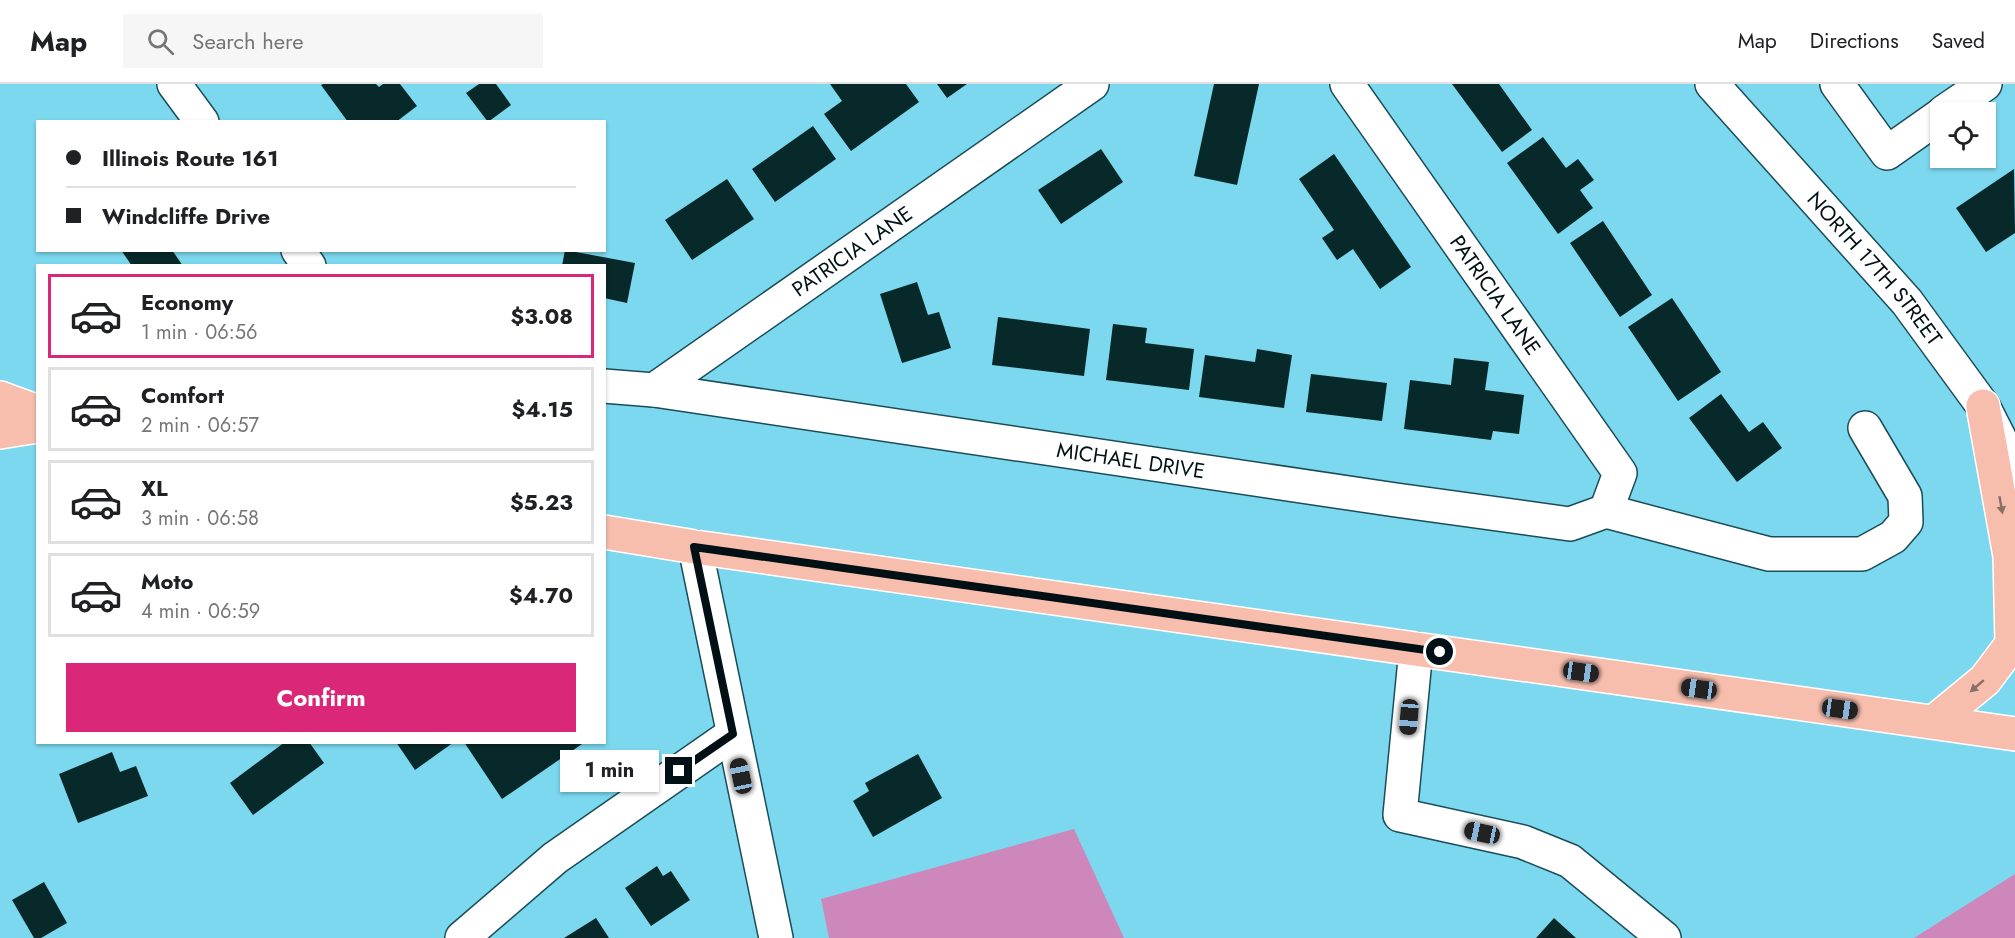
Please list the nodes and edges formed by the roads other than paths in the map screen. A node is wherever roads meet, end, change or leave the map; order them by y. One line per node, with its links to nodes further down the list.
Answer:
1 (1092, 84): 11 (street, PATRICIA LANE)
2 (1347, 84): 19 (street, PATRICIA LANE)
3 (1712, 84): 13 (street, NORTH 17TH STREET)
4 (1837, 84): 9 (street)
5 (1985, 84): 7 (street)
6 (181, 86): 8 (street)
7 (1960, 102)
8 (201, 120)
9 (1930, 123)
10 (606, 386): 11 (street)
11 (654, 390): 19 (street, MICHAEL DRIVE)
12 (0, 398): 14 (main road)
13 (1983, 406): 18 (street, NORTH 17TH STREET); 23 (main road, one-way to 23)
14 (36, 411)
15 (36, 426): 17 (main road)
16 (1866, 428): 19 (street)
17 (0, 432)
18 (2015, 469)
19 (1606, 511)
20 (606, 532): 21 (main road)
21 (694, 547): 22 (main road); 24 (street)
22 (1416, 649): 23 (main road); 28 (street)
23 (1934, 722): 25 (main road)
24 (733, 734): 26 (street); 27 (street)
25 (2015, 734)
26 (462, 938)
27 (776, 938)
28 (1664, 938)

